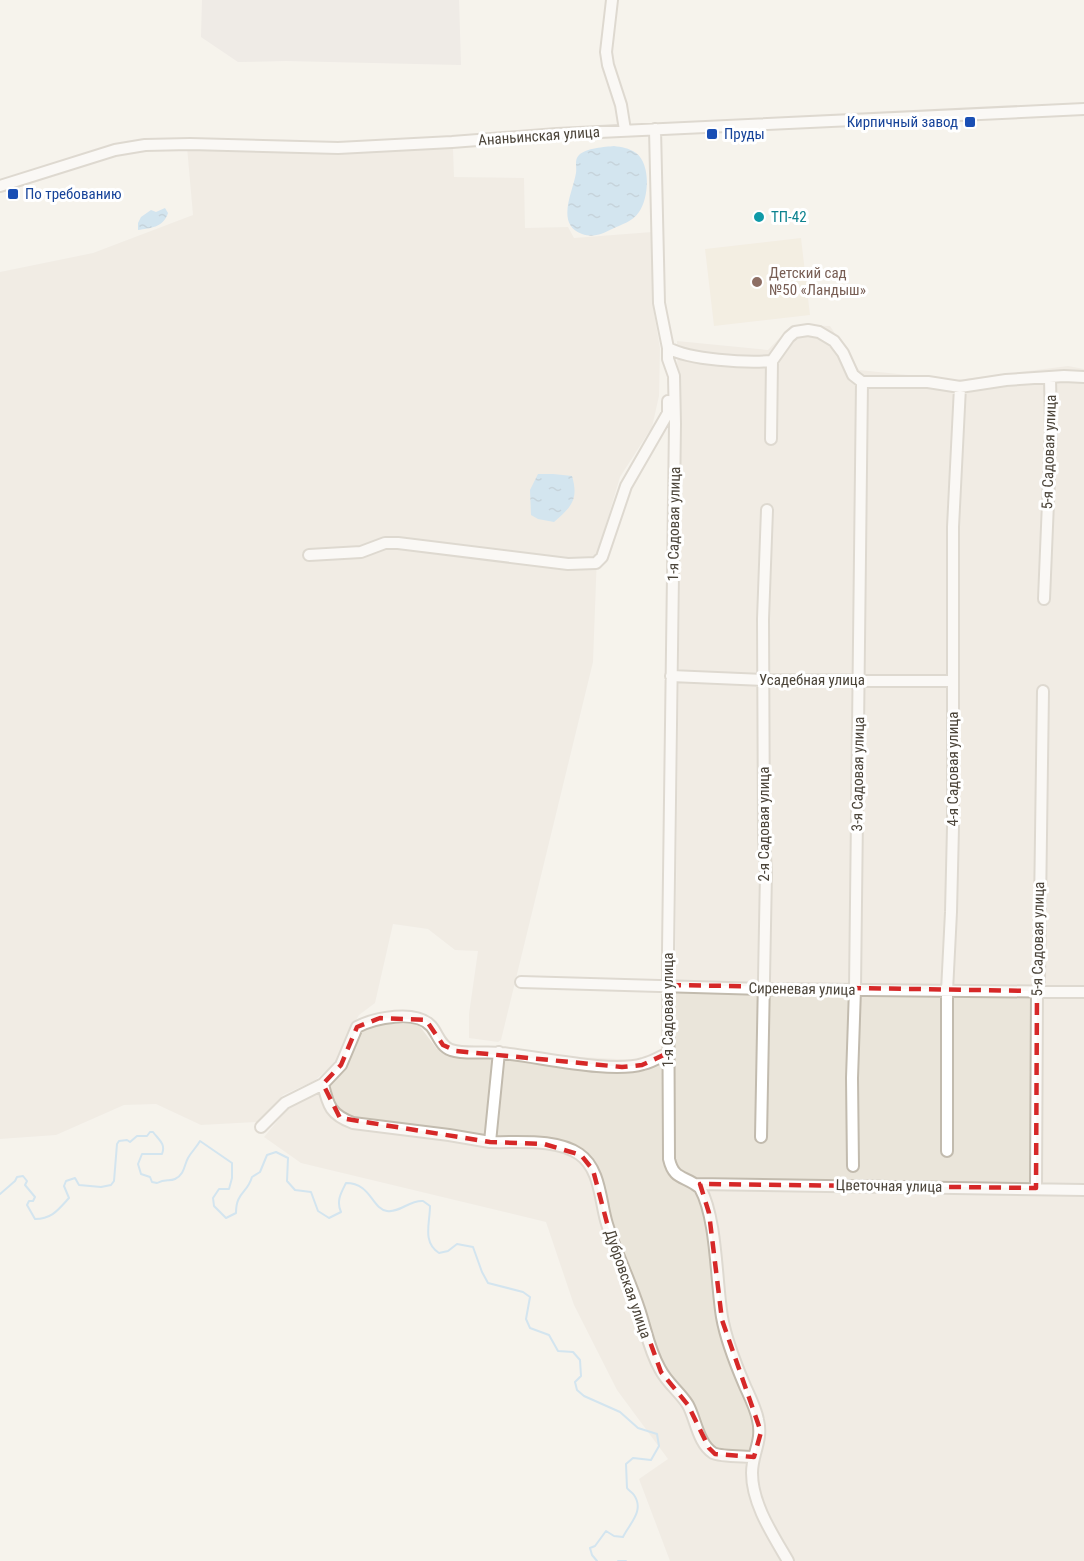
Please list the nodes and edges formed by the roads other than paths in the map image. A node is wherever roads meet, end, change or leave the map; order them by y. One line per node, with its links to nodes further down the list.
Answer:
1 (612, 0): 4 (street)
2 (1084, 109): 3 (street, Ананьинская улица)
3 (655, 129): 4 (street, Ананьинская улица); 6 (street, 1-я Садовая улица)
4 (626, 130): 5 (street, Ананьинская улица)
5 (0, 186)
6 (668, 354): 7 (street); 12 (street, 1-я Садовая улица)
7 (772, 361): 10 (street); 13 (street)
8 (1050, 377): 9 (street); 11 (street); 16 (street, 5-я Садовая улица)
9 (1084, 378)
10 (862, 382): 11 (street); 19 (street, 3-я Садовая улица)
11 (960, 387): 20 (street, 4-я Садовая улица)
12 (672, 419): 15 (street); 17 (street, 1-я Садовая улица)
13 (771, 439)
14 (767, 510): 18 (street, 2-я Садовая улица)
15 (309, 555)
16 (1044, 599)
17 (671, 676): 18 (street, Усадебная улица); 23 (street, 1-я Садовая улица)
18 (765, 680): 19 (street, Усадебная улица); 24 (street, 2-я Садовая улица)
19 (859, 680): 20 (street, Усадебная улица); 25 (street, 3-я Садовая улица)
20 (952, 681): 26 (street, 4-я Садовая улица)
21 (1043, 691): 27 (street, 5-я Садовая улица)
22 (521, 982): 23 (street, Сиреневая улица)
23 (669, 985): 24 (street, Сиреневая улица); 30 (street, 1-я Садовая улица)
24 (763, 988): 25 (street, Сиреневая улица); 33 (street, 2-я Садовая улица)
25 (855, 989): 26 (street, Сиреневая улица); 36 (street, 3-я Садовая улица)
26 (947, 991): 27 (street, Сиреневая улица); 35 (street, 4-я Садовая улица)
27 (1036, 991): 28 (street, Сиреневая улица); 38 (street, 5-я Садовая улица)
28 (1084, 992)
29 (499, 1052): 30 (street); 31 (street); 34 (street)
30 (668, 1053): 37 (street, 1-я Садовая улица)
31 (323, 1084): 32 (street); 34 (street, Дубровская улица)
32 (261, 1127)
33 (761, 1137)
34 (490, 1142): 40 (street, Дубровская улица)
35 (947, 1151)
36 (853, 1166)
37 (695, 1184): 38 (street, Цветочная улица); 40 (street, 1-я Садовая улица)
38 (1036, 1188): 39 (street, Цветочная улица)
39 (1084, 1190)
40 (754, 1457): 41 (street, 1-я Садовая улица)
41 (788, 1561)

